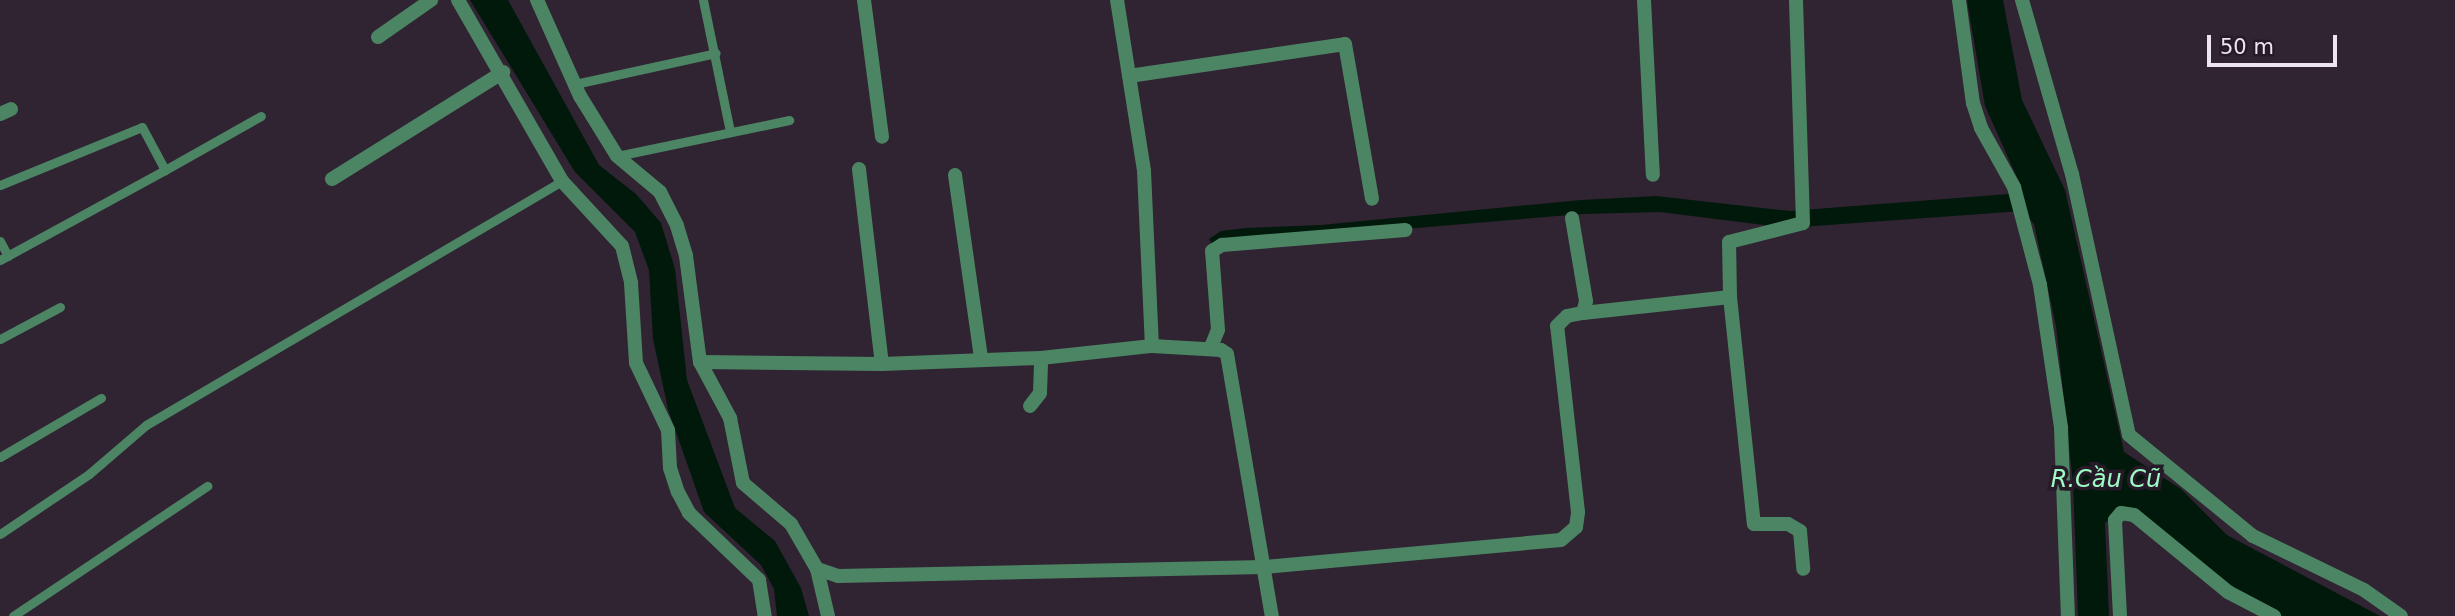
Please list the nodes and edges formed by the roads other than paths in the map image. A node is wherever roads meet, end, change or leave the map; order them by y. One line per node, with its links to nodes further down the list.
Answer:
1 (431, 0): 11 (street)
2 (458, 0): 13 (street)
3 (537, 0): 15 (street)
4 (704, 0): 12 (lane)
5 (864, 0): 19 (street)
6 (1117, 0): 14 (street)
7 (1644, 0): 24 (street)
8 (1796, 0): 33 (street)
9 (1959, 0): 55 (street)
10 (2022, 0): 58 (street)
11 (378, 37)
12 (716, 53): 15 (lane); 18 (lane)
13 (502, 72): 25 (street); 26 (street)
14 (1129, 76): 28 (street); 37 (street)
15 (575, 84): 20 (street)
16 (261, 116): 22 (lane)
17 (789, 120): 18 (lane)
18 (730, 131): 20 (lane)
19 (882, 137)
20 (617, 156): 41 (street)
21 (859, 169): 42 (street)
22 (165, 170): 27 (lane); 32 (lane)
23 (955, 175): 39 (street)
24 (1653, 175)
25 (332, 179)
26 (562, 181): 47 (lane); 52 (street)
27 (0, 186)
28 (1372, 199)
29 (1572, 218): 35 (street)
30 (1405, 230): 38 (street)
31 (0, 241): 32 (lane)
32 (4, 258)
33 (1730, 297): 35 (street); 50 (street)
34 (60, 307): 36 (lane)
35 (1583, 313): 48 (street)
36 (0, 339)
37 (1152, 346): 38 (street); 40 (street)
38 (1211, 347): 48 (street)
39 (981, 358): 40 (street); 42 (street)
40 (1041, 358): 44 (street)
41 (700, 362): 42 (street); 49 (street)
42 (882, 364)
43 (101, 398): 45 (lane)
44 (1030, 406)
45 (0, 457)
46 (207, 486): 51 (lane)
47 (0, 534)
48 (1264, 567): 49 (street); 54 (street)
49 (817, 569): 53 (street)
50 (1803, 569)
51 (13, 616)
52 (765, 616)
53 (828, 616)
54 (1272, 616)
55 (2068, 616)
56 (2120, 616): 57 (street)
57 (2274, 616)
58 (2401, 616)

